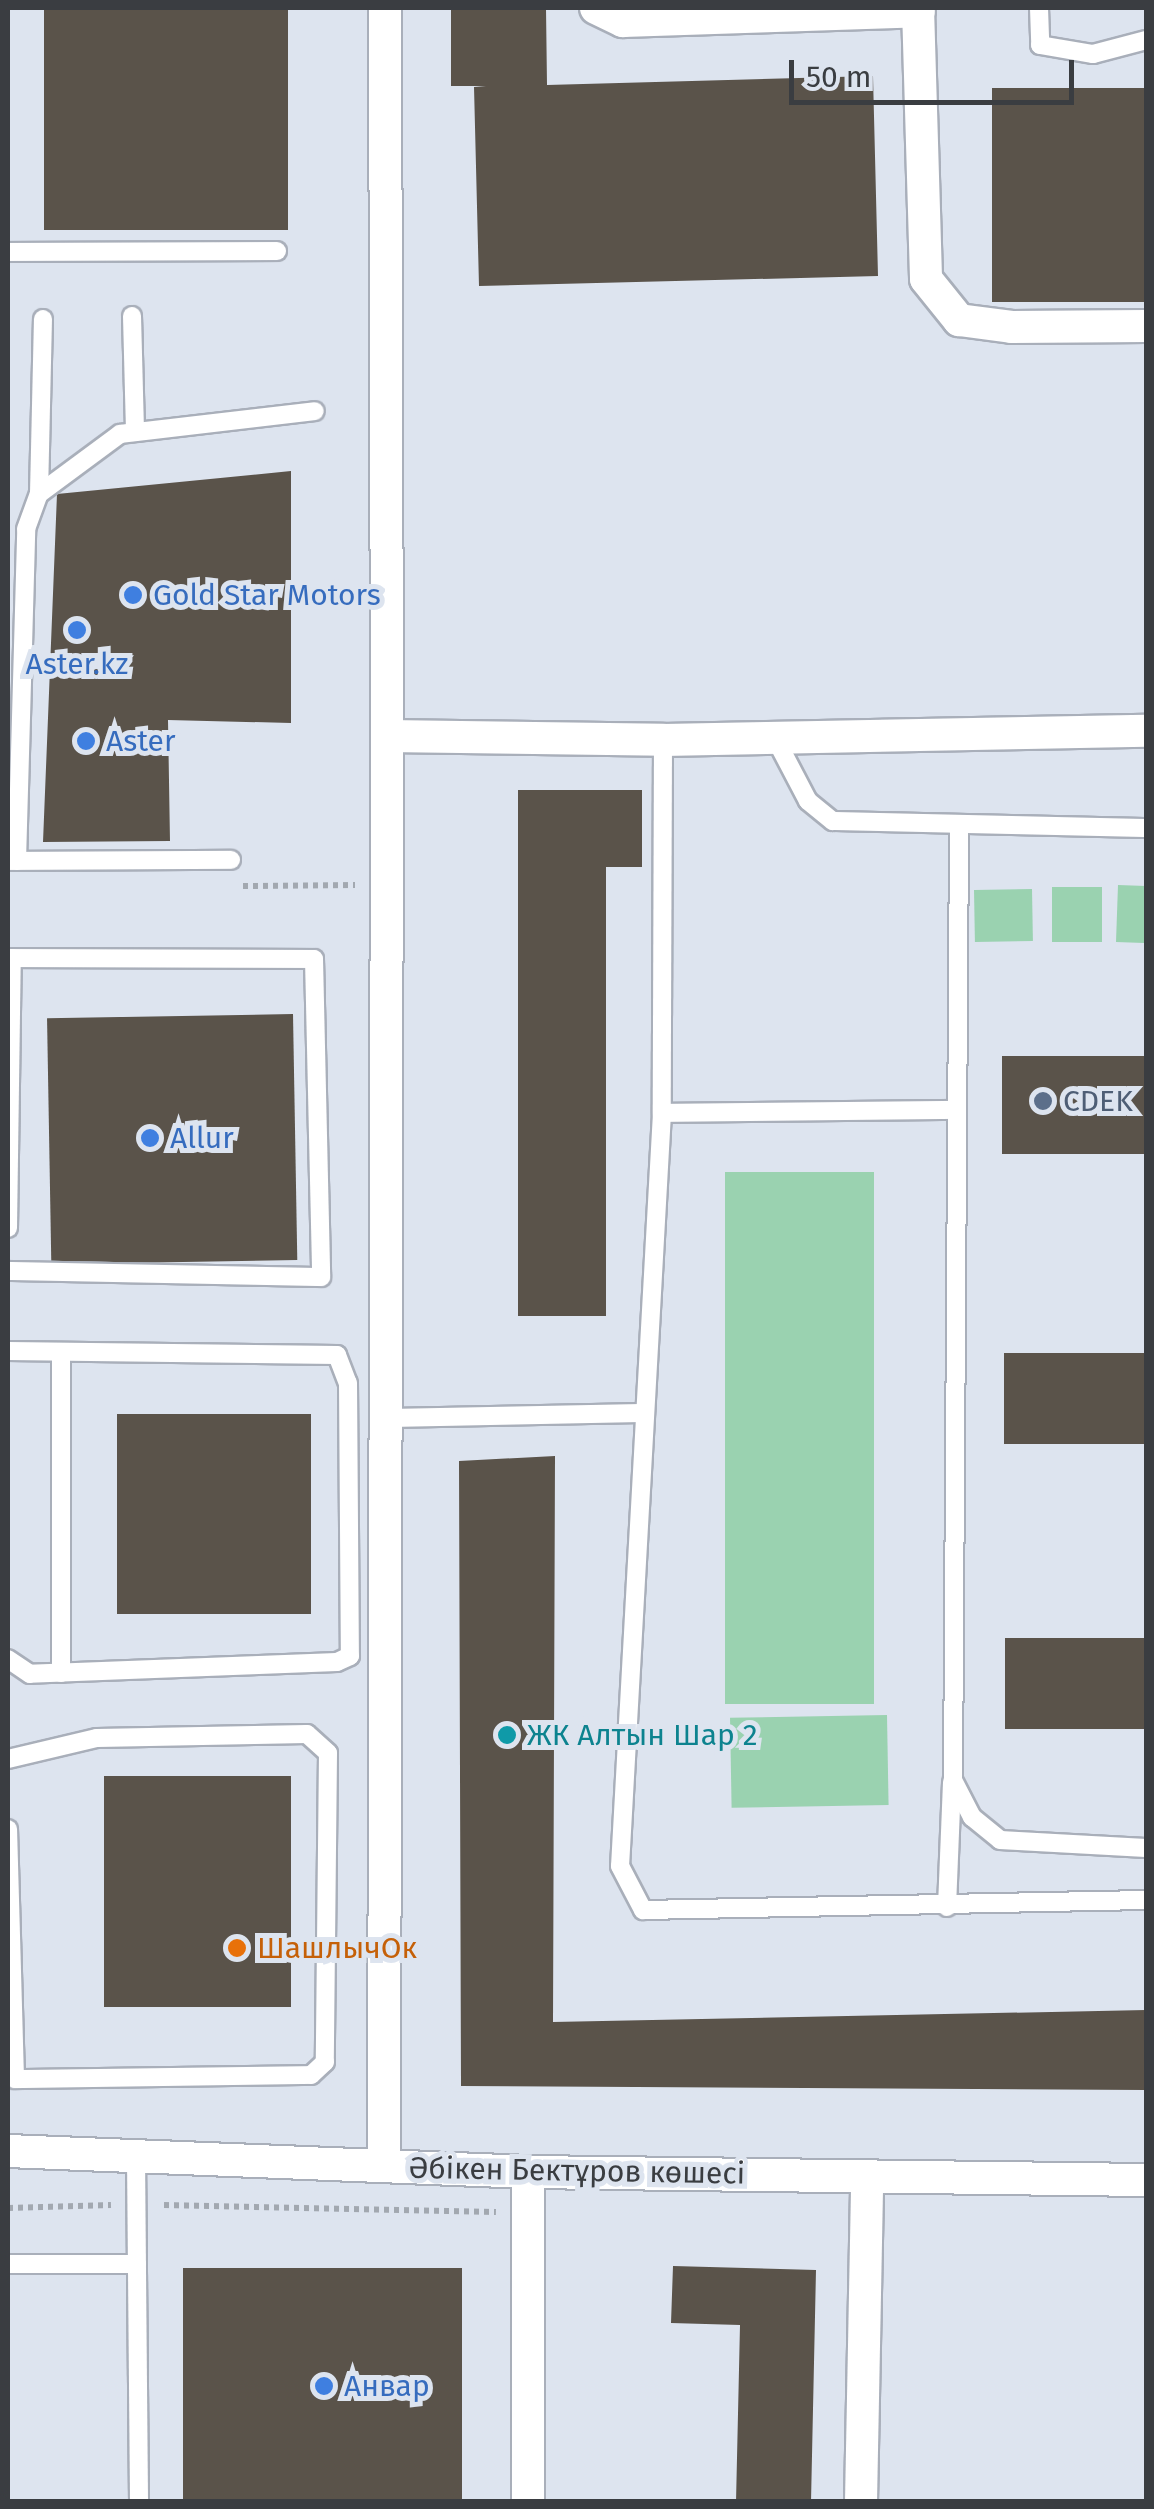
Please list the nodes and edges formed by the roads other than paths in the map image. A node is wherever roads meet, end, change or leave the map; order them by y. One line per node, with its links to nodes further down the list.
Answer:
1 (386, 8): 17 (street)
2 (596, 8): 4 (street)
3 (1039, 8): 5 (lane)
4 (919, 10): 10 (street)
5 (1146, 40)
6 (277, 250): 7 (lane)
7 (8, 252)
8 (132, 316): 12 (lane)
9 (43, 319): 13 (lane)
10 (1146, 326)
11 (315, 411): 12 (lane)
12 (134, 432): 13 (lane)
13 (38, 494): 14 (lane)
14 (17, 529): 22 (lane)
15 (1146, 731): 16 (street)
16 (774, 735): 18 (street); 19 (lane)
17 (387, 736): 18 (street); 31 (street)
18 (663, 740): 25 (lane)
19 (959, 828): 20 (lane); 24 (lane)
20 (1146, 828)
21 (231, 860): 22 (lane)
22 (12, 861)
23 (10, 958): 26 (lane); 27 (lane)
24 (957, 1110): 25 (lane); 35 (lane)
25 (662, 1113): 30 (lane)
26 (8, 1228)
27 (8, 1271)
28 (8, 1351): 29 (lane)
29 (61, 1352): 33 (lane); 33 (lane)
30 (645, 1413): 31 (lane); 39 (lane)
31 (386, 1418): 42 (street)
32 (8, 1659): 33 (lane)
33 (62, 1673)
34 (8, 1760): 36 (lane)
35 (952, 1780): 37 (lane); 39 (lane)
36 (8, 1828)
37 (1146, 1848)
38 (1146, 1900): 39 (lane)
39 (947, 1906)
40 (8, 2151): 41 (street, Әбікен Бектұров көшесі)
41 (136, 2156): 42 (street, Әбікен Бектұров көшесі); 47 (lane)
42 (384, 2166): 43 (street, Әбікен Бектұров көшесі)
43 (528, 2172): 44 (street, Әбікен Бектұров көшесі); 49 (street)
44 (866, 2177): 45 (street, Әбікен Бектұров көшесі); 50 (street)
45 (1146, 2180)
46 (8, 2264): 47 (lane)
47 (137, 2264): 48 (lane)
48 (139, 2502)
49 (528, 2502)
50 (861, 2502)

